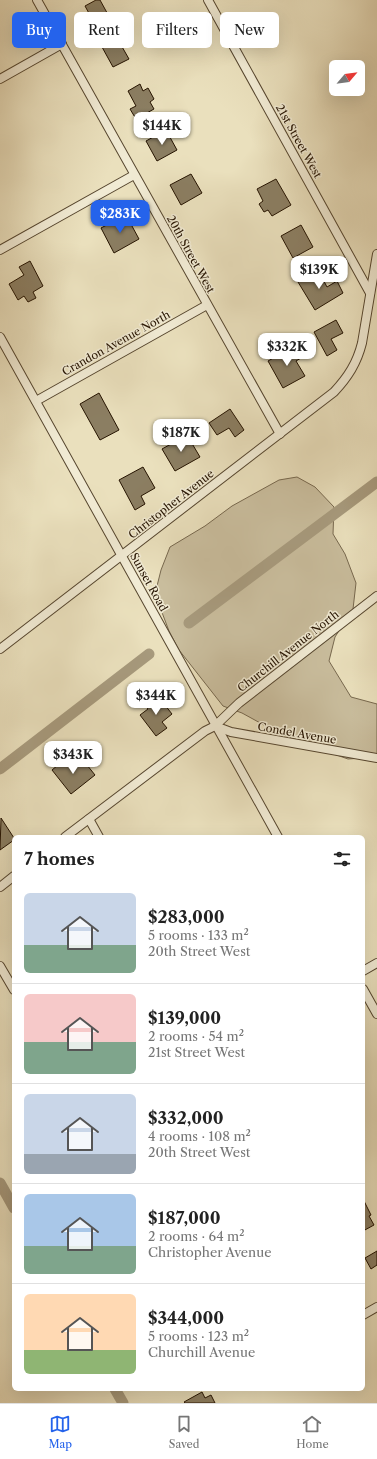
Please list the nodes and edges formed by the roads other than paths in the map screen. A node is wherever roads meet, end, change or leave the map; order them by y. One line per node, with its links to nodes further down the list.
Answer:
1 (37, 0): 3 (street, 20th Street West)
2 (208, 0): 10 (street, 21st Street West)
3 (44, 12)
4 (55, 48): 6 (street)
5 (64, 48): 7 (street, 20th Street West)
6 (0, 79)
7 (134, 175): 8 (street); 11 (street, 20th Street West)
8 (0, 250)
9 (377, 254): 10 (street, Christopher Avenue)
10 (370, 294): 14 (street, Christopher Avenue)
11 (207, 305): 13 (street, Crandon Avenue North); 14 (street, 20th Street West)
12 (0, 337): 13 (street, Sunset Road)
13 (36, 401): 15 (street, Sunset Road)
14 (280, 434): 15 (street, Christopher Avenue)
15 (122, 555): 17 (street, Christopher Avenue); 18 (street, Sunset Road)
16 (377, 596): 18 (street, Churchill Avenue North)
17 (0, 649)
18 (215, 726): 19 (street, Condel Avenue); 20 (street, Churchill Avenue North); 23 (street, Sunset Road)
19 (377, 758)
20 (89, 819): 21 (street, Churchill Avenue North); 22 (street)
21 (68, 835)
22 (98, 835)
23 (277, 835)
24 (12, 878): 25 (street)
25 (0, 887)
26 (377, 963): 28 (street)
27 (0, 966): 29 (street)
28 (365, 970)
29 (12, 987)
30 (365, 993): 31 (street)
31 (377, 1014)
32 (377, 1307): 33 (street)
33 (365, 1311)

